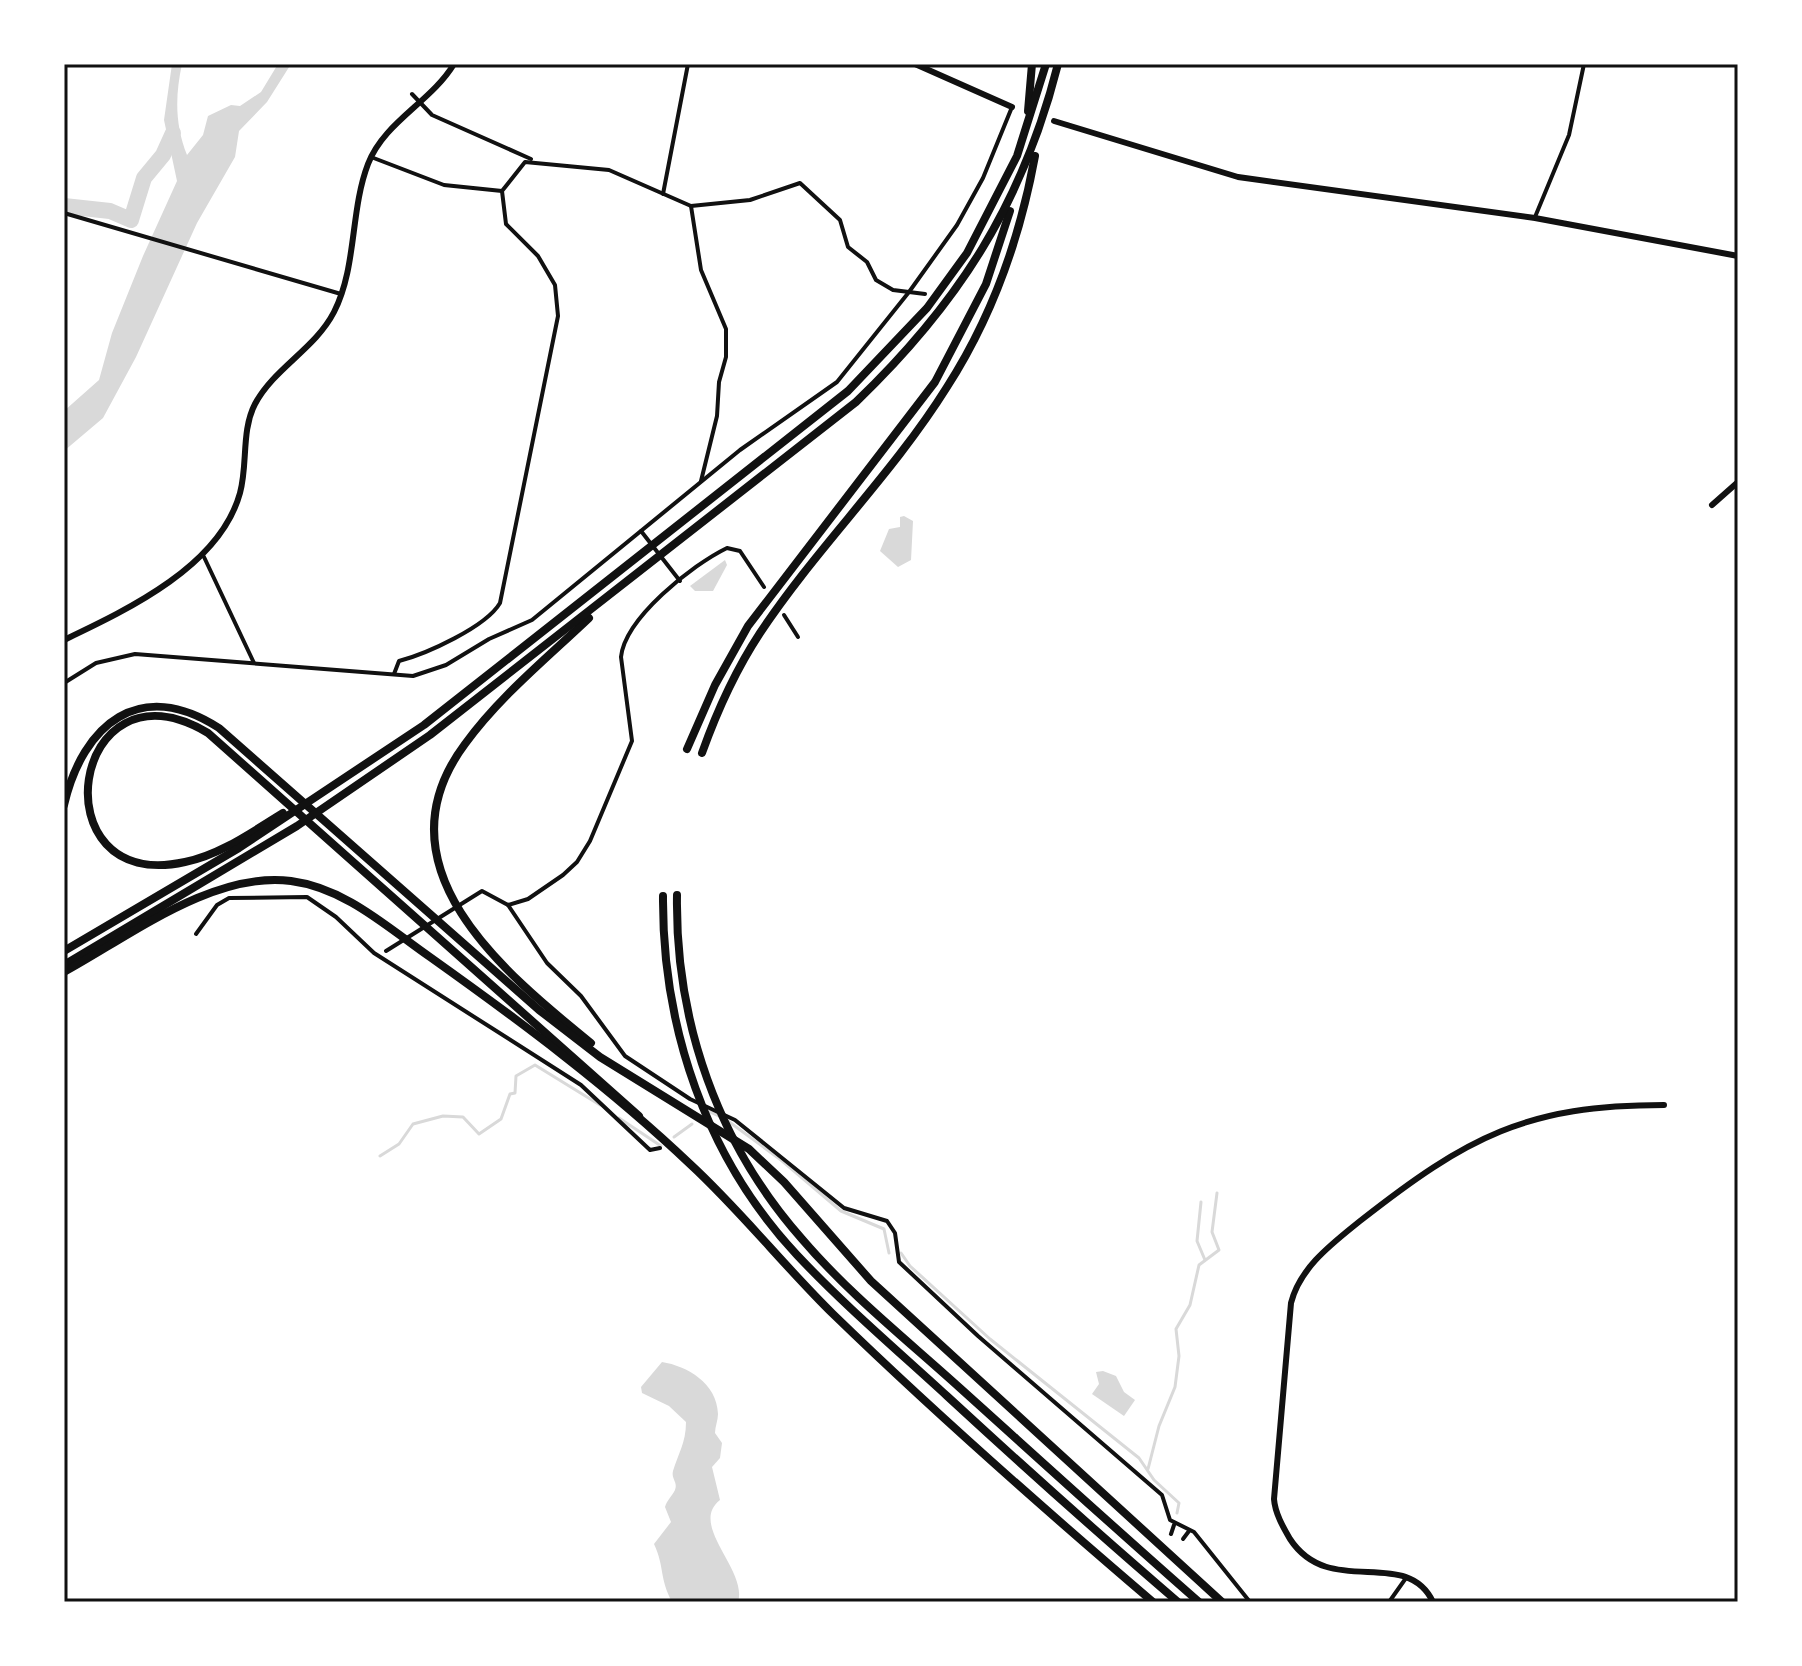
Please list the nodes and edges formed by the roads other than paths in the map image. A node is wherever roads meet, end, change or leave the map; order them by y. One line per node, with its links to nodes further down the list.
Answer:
1 (454, 64): 11 (main road)
2 (688, 64): 14 (street)
3 (915, 64): 9 (main road)
4 (1032, 64): 36 (highway)
5 (1045, 64): 37 (highway); 39 (highway)
6 (1058, 64): 28 (highway)
7 (1584, 64): 17 (street)
8 (412, 94): 12 (street)
9 (1012, 107): 19 (street)
10 (1054, 121): 17 (main road)
11 (371, 157): 13 (street); 20 (main road)
12 (537, 163): 13 (street); 14 (street)
13 (502, 191): 34 (street)
14 (663, 194): 15 (street)
15 (691, 206): 19 (street); 22 (street)
16 (64, 213): 20 (street)
17 (1535, 218): 18 (main road)
18 (1738, 256)
19 (909, 292): 21 (street); 22 (street)
20 (341, 294): 26 (main road)
21 (925, 294)
22 (701, 481): 25 (street)
23 (1738, 482): 24 (main road)
24 (1712, 505)
25 (643, 534): 27 (street); 34 (street)
26 (204, 557): 32 (main road); 33 (street)
27 (679, 579): 29 (street); 42 (street)
28 (621, 587): 46 (highway); 48 (highway)
29 (764, 587)
30 (784, 615): 31 (street)
31 (798, 637)
32 (64, 640)
33 (255, 664): 34 (street); 35 (street)
34 (394, 674)
35 (64, 683)
36 (687, 749)
37 (702, 753)
38 (64, 805): 48 (highway)
39 (285, 815): 44 (highway); 50 (highway)
40 (677, 895): 59 (highway)
41 (663, 896): 58 (highway)
42 (508, 905): 45 (street); 52 (street)
43 (196, 934): 51 (street)
44 (64, 951)
45 (386, 951)
46 (64, 965)
47 (64, 972): 50 (highway)
48 (641, 1083): 60 (highway)
49 (1664, 1105): 56 (main road)
50 (647, 1125): 57 (highway)
51 (660, 1148)
52 (1174, 1525): 53 (street); 54 (street)
53 (1189, 1531): 55 (street); 61 (street)
54 (1171, 1534)
55 (1183, 1539)
56 (1407, 1577): 62 (street); 63 (main road)
57 (1153, 1602)
58 (1178, 1602)
59 (1199, 1602)
60 (1222, 1602)
61 (1250, 1602)
62 (1389, 1602)
63 (1433, 1602)

